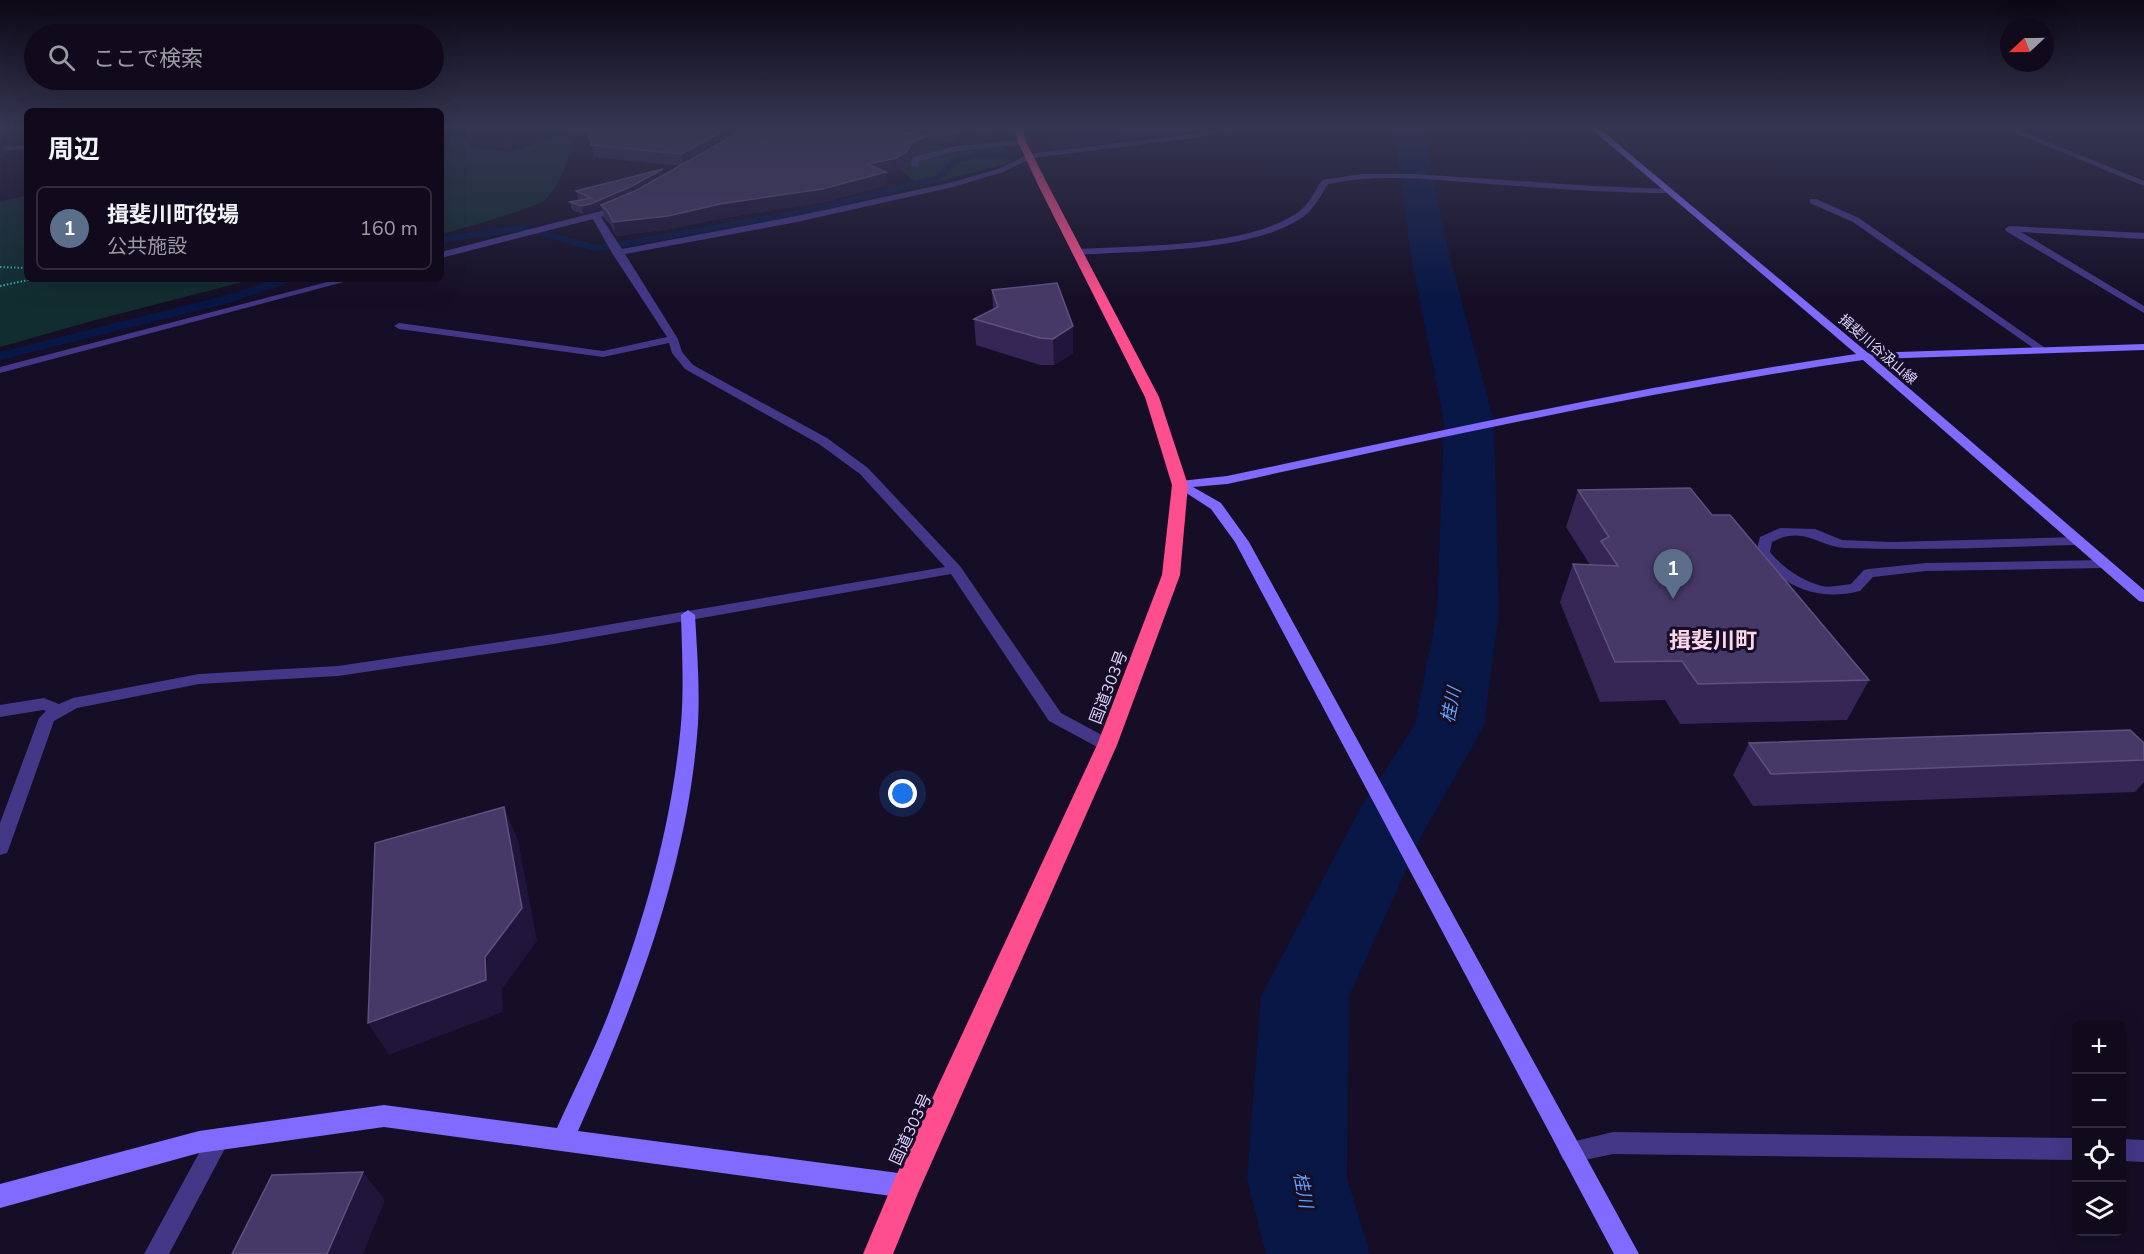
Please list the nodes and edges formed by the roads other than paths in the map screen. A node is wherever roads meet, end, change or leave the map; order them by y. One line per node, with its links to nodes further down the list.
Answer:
1 (952, 184): 11 (street)
2 (1045, 184): 12 (highway, 国道303号)
3 (1324, 184): 12 (street)
4 (1512, 184): 6 (street)
5 (1659, 184): 6 (street, 揖斐川谷汲山線)
6 (1668, 191): 20 (street, 揖斐川谷汲山線)
7 (1813, 201): 19 (street)
8 (616, 207): 9 (street)
9 (596, 216): 11 (street); 13 (street)
10 (2144, 236): 15 (street)
11 (615, 248): 17 (street)
12 (1079, 252): 22 (highway, 国道303号)
13 (444, 254)
14 (338, 282): 21 (street)
15 (2144, 310)
16 (399, 326): 17 (street)
17 (673, 339): 25 (street)
18 (2144, 347): 19 (street)
19 (2043, 350): 20 (street)
20 (1865, 356): 22 (street); 23 (street, 揖斐川谷汲山線)
21 (0, 370)
22 (1180, 485): 30 (highway, 国道303号); 37 (street)
23 (2076, 541): 24 (street, 揖斐川谷汲山線); 24 (street)
24 (2104, 564): 26 (street, 揖斐川谷汲山線)
25 (955, 569): 27 (street); 30 (street)
26 (2144, 598)
27 (688, 615): 28 (street); 33 (street)
28 (59, 710): 29 (street); 31 (street)
29 (0, 711)
30 (1107, 745): 38 (highway, 国道303号)
31 (0, 848)
32 (219, 1139): 33 (street); 39 (street); 40 (street)
33 (563, 1140): 38 (street)
34 (2072, 1149): 37 (street)
35 (2126, 1150): 36 (street)
36 (2144, 1151)
37 (1571, 1152): 42 (street)
38 (906, 1186): 41 (highway, 国道303号)
39 (0, 1196)
40 (156, 1254)
41 (878, 1254)
42 (1627, 1254)

